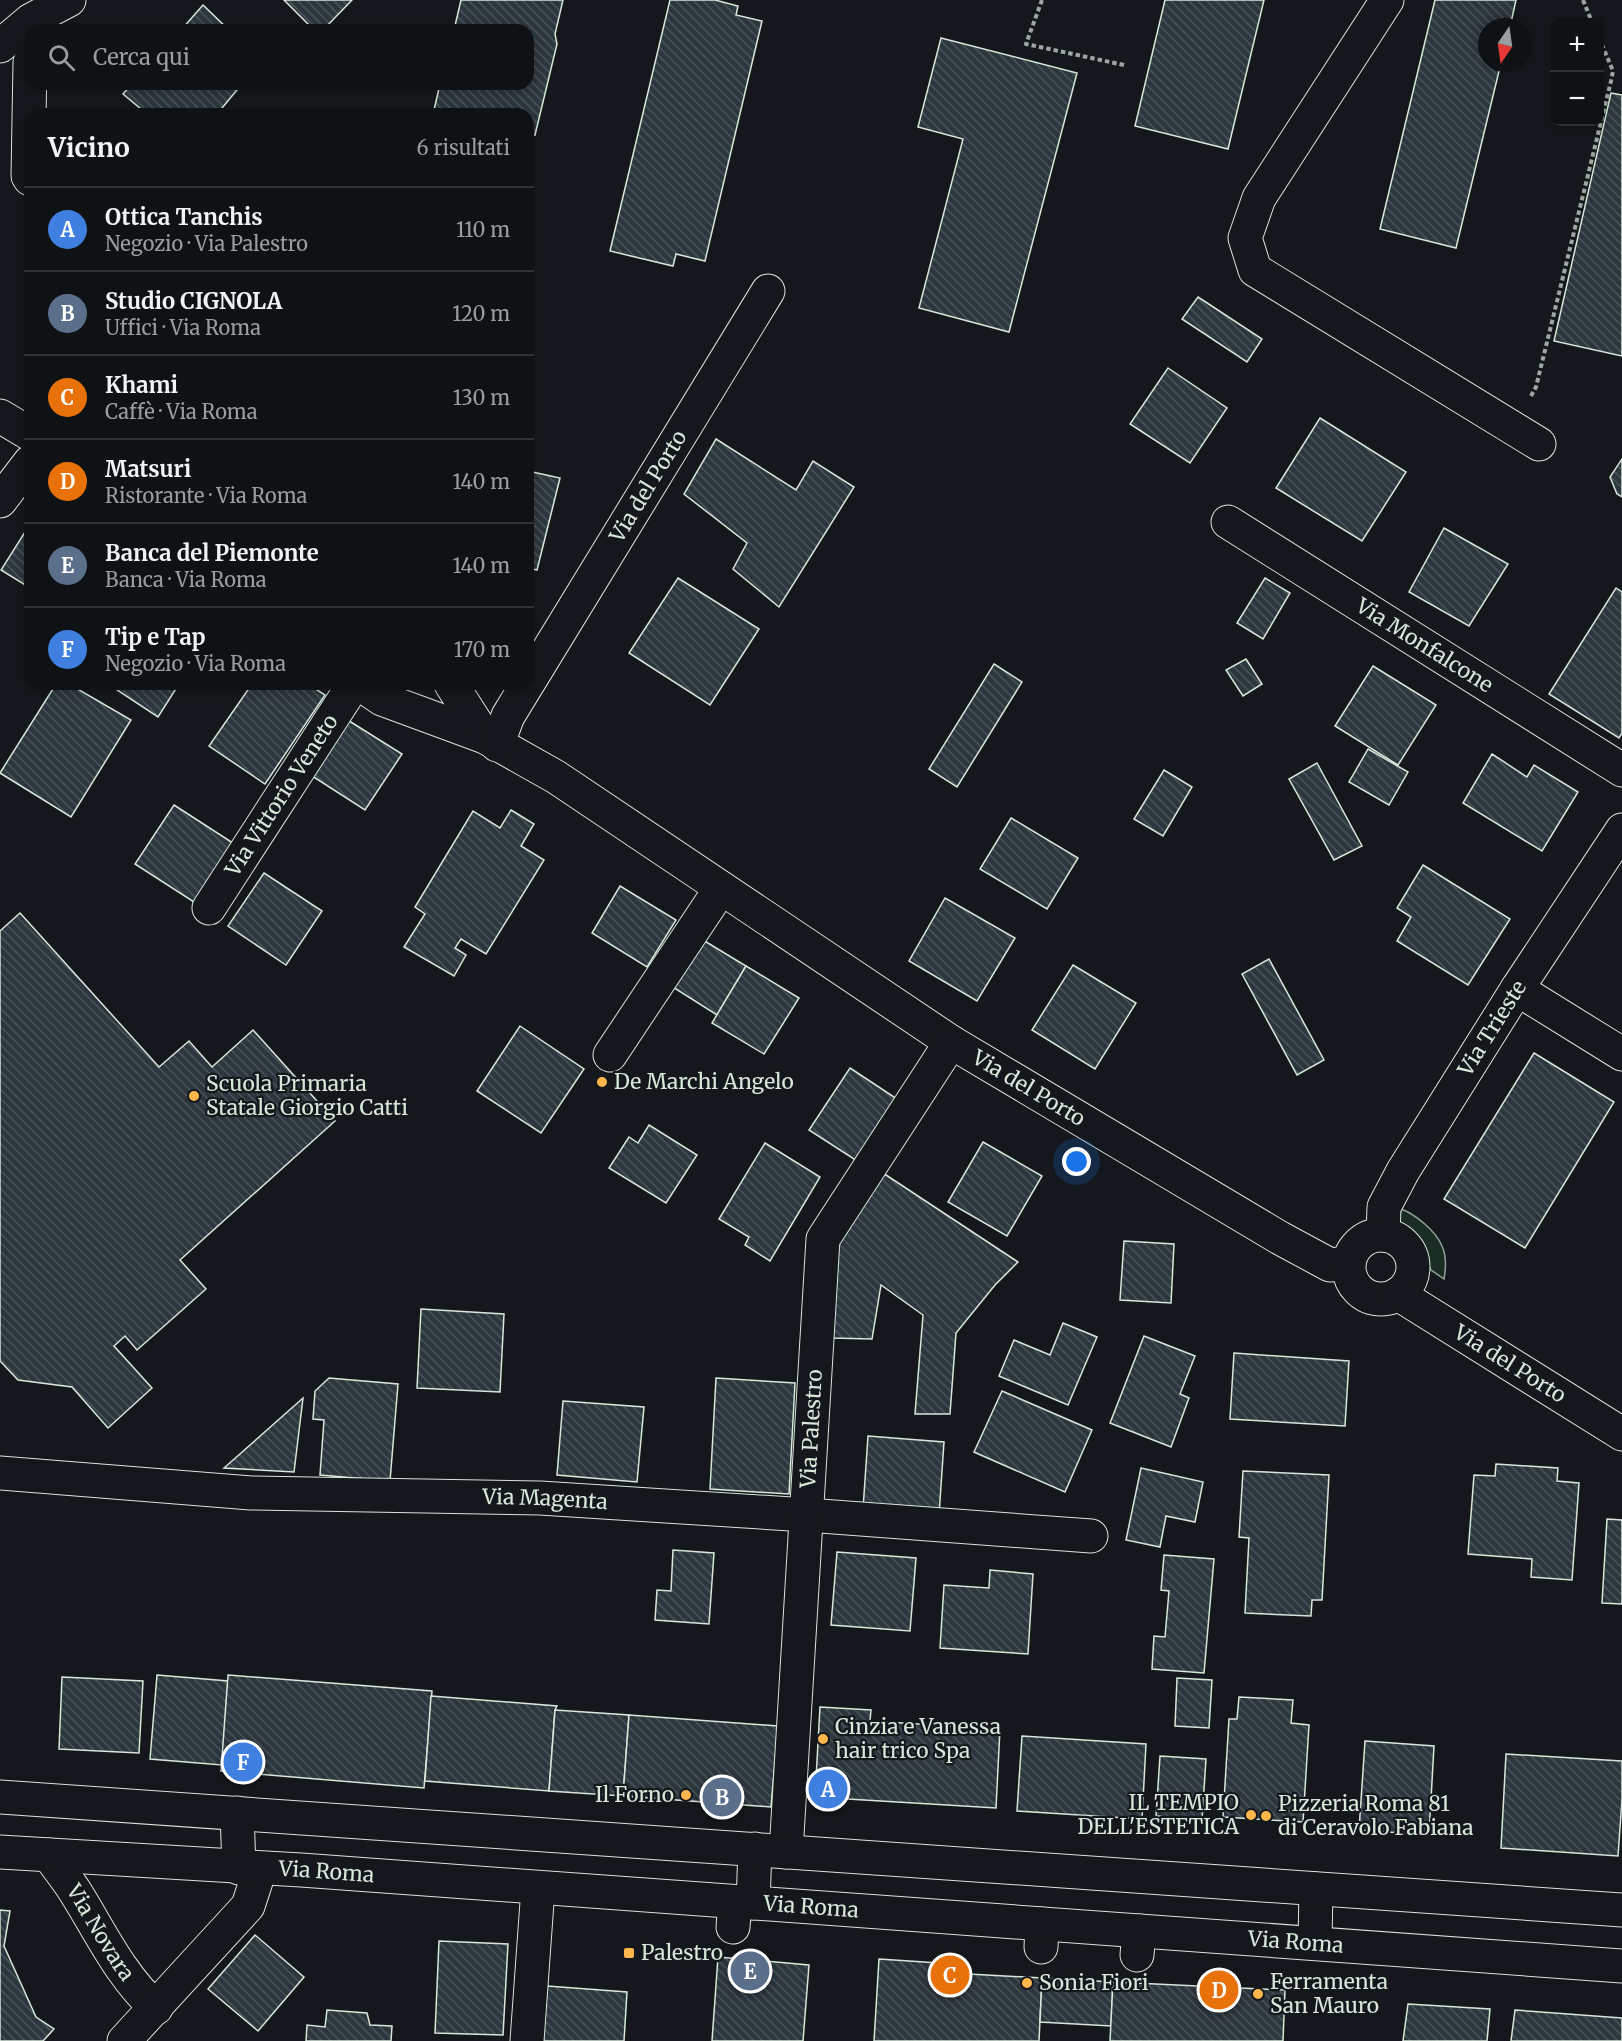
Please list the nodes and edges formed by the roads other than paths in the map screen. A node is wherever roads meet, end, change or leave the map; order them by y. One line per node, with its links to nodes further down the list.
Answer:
1 (69, 0): 3 (street)
2 (1387, 0): 11 (street)
3 (33, 24)
4 (24, 30): 5 (street)
5 (0, 46)
6 (30, 90): 7 (street)
7 (29, 108)
8 (768, 291): 15 (street, Via del Porto)
9 (0, 416): 10 (street)
10 (24, 430)
11 (1539, 444)
12 (24, 470): 13 (street)
13 (0, 501)
14 (1228, 522): 23 (street, Via Monfalcone)
15 (534, 674)
16 (364, 690): 26 (street, Via Vittorio Veneto)
17 (367, 690): 22 (street, Via del Porto)
18 (371, 690): 19 (street)
19 (418, 690)
20 (456, 690): 22 (street, Via del Porto)
21 (524, 690): 22 (street, Via del Porto)
22 (491, 741): 25 (street, Via del Porto)
23 (1622, 770)
24 (1622, 830): 27 (street, Via Trieste)
25 (720, 888): 28 (street, Via del Porto); 30 (street)
26 (209, 908)
27 (1517, 989): 29 (street); 31 (street, Via Trieste)
28 (951, 1042): 32 (street, Via del Porto); 36 (street, Via Palestro)
29 (1622, 1054)
30 (610, 1056)
31 (1383, 1235): 32 (street); 33 (street)
32 (1349, 1263): 33 (street)
33 (1398, 1294): 34 (street, Via del Porto)
34 (1622, 1434)
35 (0, 1473): 36 (street, Via Magenta)
36 (807, 1515): 37 (street, Via Magenta); 40 (street, Via Palestro)
37 (1091, 1536)
38 (0, 1797): 39 (street)
39 (237, 1813): 40 (street); 43 (street)
40 (770, 1851): 45 (street); 47 (street, Via Palestro)
41 (0, 1852): 42 (street, Via Roma)
42 (49, 1855): 43 (street, Via Roma); 50 (street, Via Novara)
43 (249, 1869): 44 (street, Via Roma); 50 (street)
44 (538, 1888): 47 (street, Via Roma); 52 (street)
45 (1316, 1889): 46 (street); 48 (street)
46 (1622, 1910)
47 (740, 1911): 48 (street, Via Roma)
48 (1315, 1943): 49 (street, Via Roma)
49 (1622, 1966)
50 (156, 2008): 51 (street)
51 (124, 2041)
52 (527, 2041)

